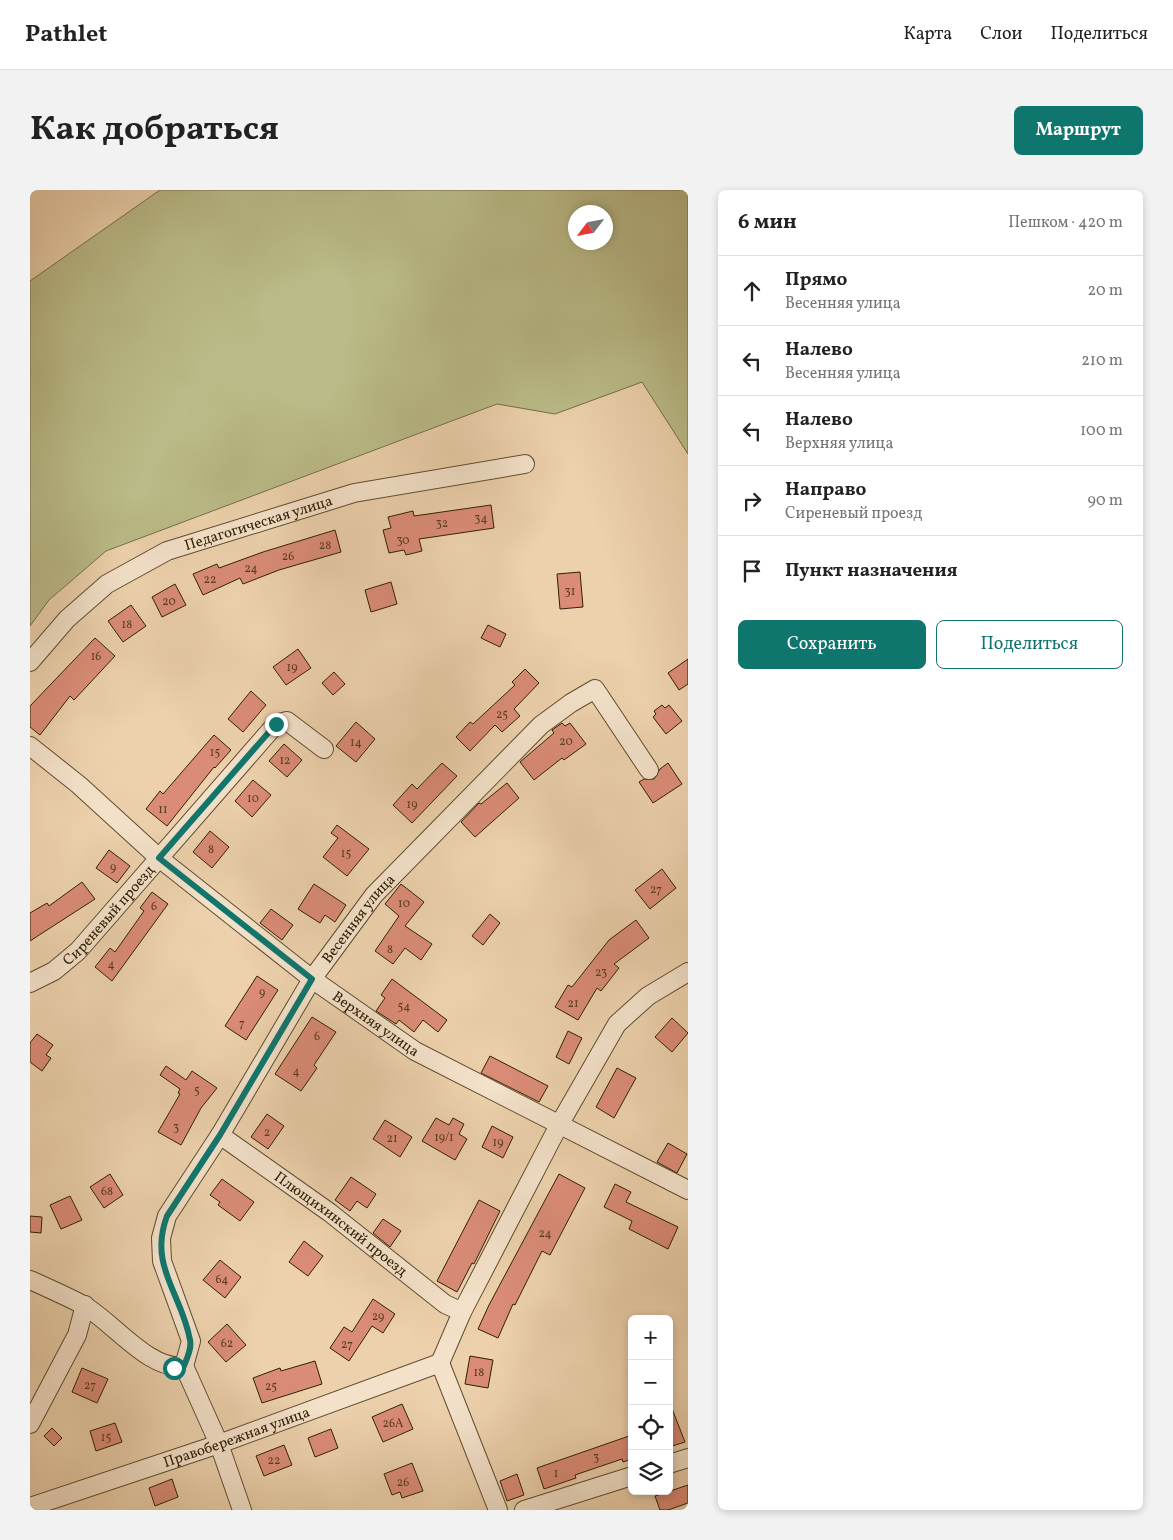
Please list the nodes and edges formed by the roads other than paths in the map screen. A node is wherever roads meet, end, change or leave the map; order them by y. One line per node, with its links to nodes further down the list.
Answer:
1 (525, 464): 2 (street, Педагогическая улица)
2 (30, 662)
3 (30, 746): 6 (street, Верхняя улица)
4 (324, 749): 6 (street, Сиреневый проезд)
5 (649, 770): 8 (street, Весенняя улица)
6 (159, 858): 8 (street, Верхняя улица); 9 (street, Сиреневый проезд)
7 (688, 972): 10 (street)
8 (312, 979): 10 (street, Верхняя улица); 11 (street, Весенняя улица)
9 (30, 983)
10 (559, 1125): 12 (street, Верхняя улица); 15 (street)
11 (220, 1135): 15 (street, Плющихинский проезд); 17 (street, Весенняя улица)
12 (688, 1190)
13 (30, 1280): 14 (street)
14 (85, 1305): 17 (street); 18 (street)
15 (462, 1312): 16 (street)
16 (440, 1364): 19 (street, Правобережная улица); 25 (street)
17 (184, 1366): 19 (street)
18 (30, 1424)
19 (219, 1444): 23 (street, Правобережная улица); 24 (street)
20 (688, 1458): 21 (street)
21 (673, 1463)
22 (628, 1477): 26 (street)
23 (30, 1507)
24 (242, 1510)
25 (498, 1510)
26 (524, 1510)

